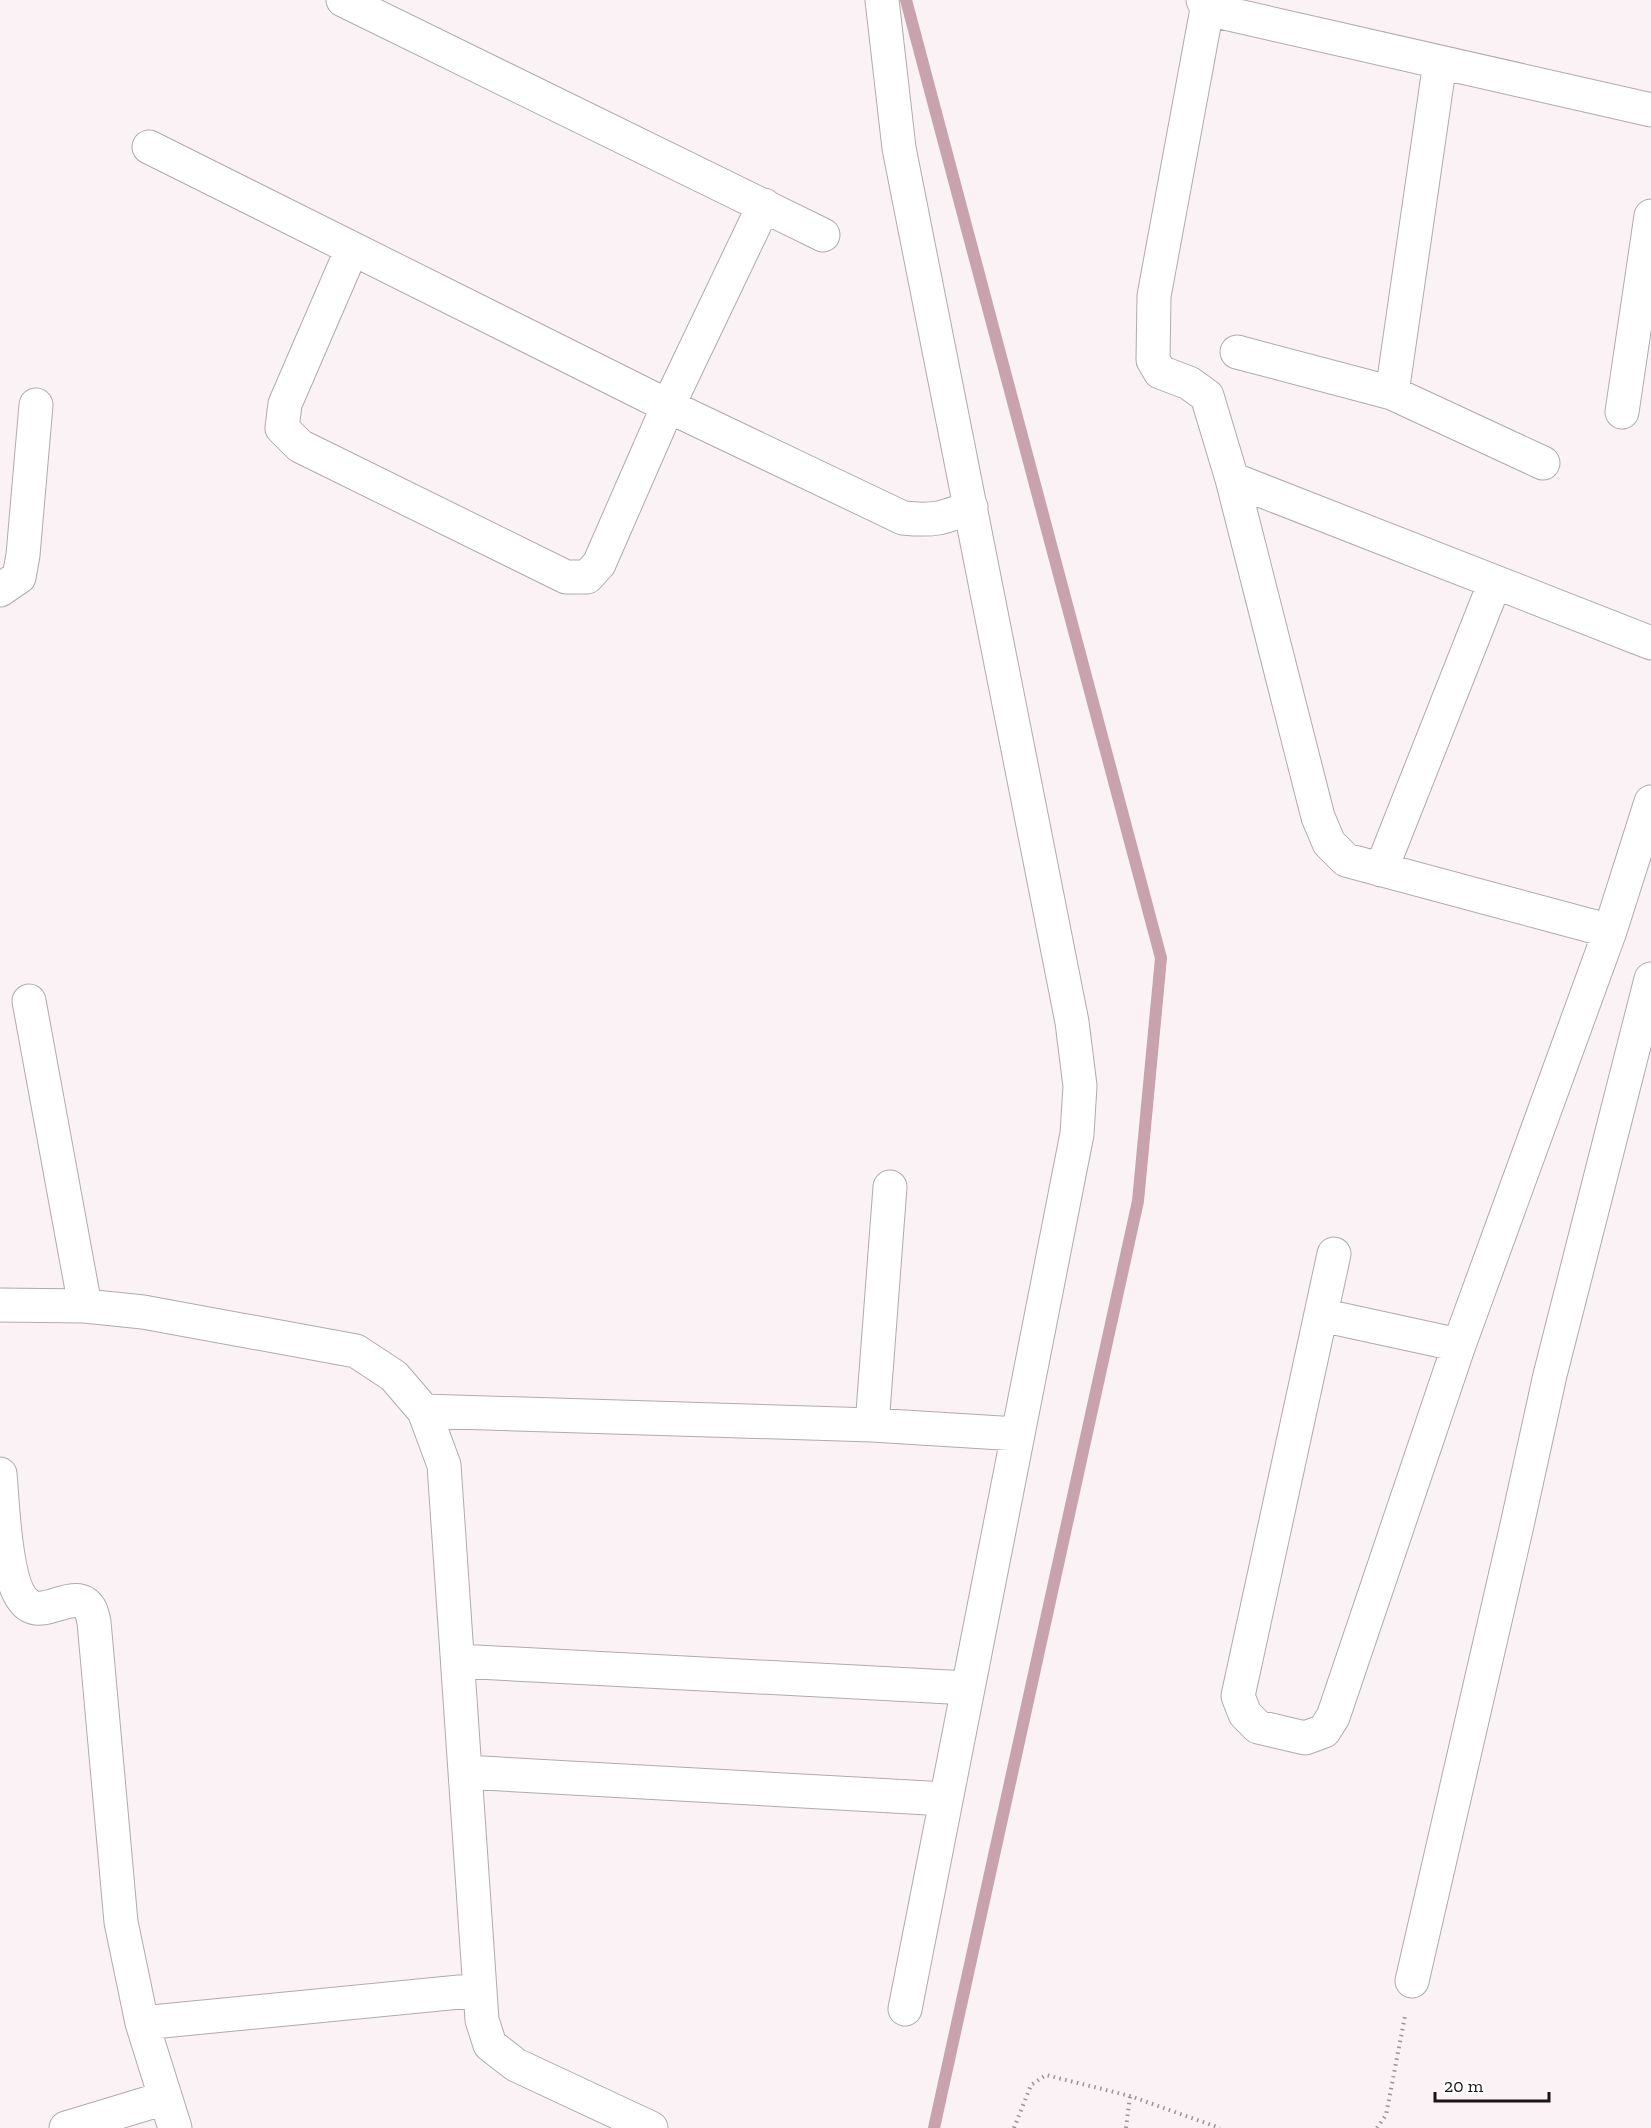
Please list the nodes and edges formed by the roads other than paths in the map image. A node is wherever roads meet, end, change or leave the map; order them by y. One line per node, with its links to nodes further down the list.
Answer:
1 (343, 0): 7 (street)
2 (882, 0): 18 (street)
3 (1205, 5): 4 (street); 17 (street)
4 (1440, 62): 5 (street); 12 (street)
5 (1651, 110)
6 (149, 147): 10 (street)
7 (764, 205): 9 (street); 14 (street)
8 (1651, 216): 15 (street)
9 (824, 235)
10 (352, 249): 14 (street); 14 (street)
11 (1237, 352): 12 (street)
12 (1392, 393): 16 (street)
13 (36, 405): 20 (street)
14 (668, 406): 18 (street)
15 (1622, 412)
16 (1543, 463)
17 (1232, 479): 19 (street); 23 (street)
18 (971, 507): 35 (street)
19 (1495, 582): 21 (street); 23 (street)
20 (0, 590)
21 (1651, 643)
22 (1651, 802): 24 (street)
23 (1381, 870): 24 (street)
24 (1610, 932): 32 (street)
25 (1651, 979): 41 (street)
26 (29, 1001): 30 (street)
27 (890, 1187): 34 (street)
28 (1334, 1254): 31 (street)
29 (0, 1305): 30 (street)
30 (85, 1306): 33 (street)
31 (1321, 1315): 32 (street); 32 (street)
32 (1459, 1345)
33 (424, 1411): 34 (street); 37 (street)
34 (872, 1425): 35 (street)
35 (1018, 1434): 38 (street)
36 (0, 1474): 44 (street)
37 (458, 1661): 38 (street); 39 (street)
38 (968, 1688): 40 (street)
39 (465, 1772): 40 (street); 42 (street)
40 (946, 1799): 43 (street)
41 (1412, 1981)
42 (480, 1990): 44 (street); 47 (street)
43 (905, 2009)
44 (142, 2023): 45 (street)
45 (170, 2113): 46 (street)
46 (66, 2128)
47 (651, 2128)

